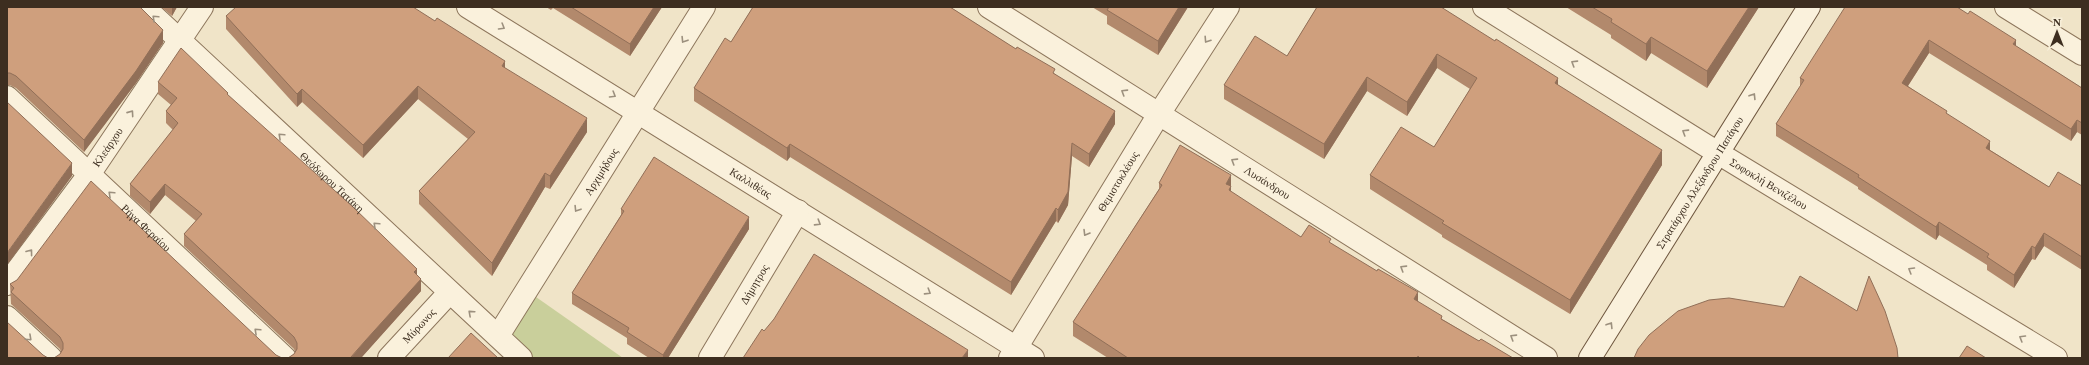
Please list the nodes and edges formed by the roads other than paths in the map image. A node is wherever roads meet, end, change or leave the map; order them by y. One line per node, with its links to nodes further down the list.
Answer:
1 (144, 7): 10 (street, Θεόδωρου Τατάκη, one-way to 1)
2 (202, 7): 10 (street, Κλεάρχου)
3 (468, 7): 13 (street, Καλλιθέας, one-way to 13)
4 (704, 7): 13 (street, Αρχιμήδους, one-way to 13)
5 (988, 7): 14 (street, Λυσάνδρου, one-way to 5)
6 (1228, 7): 14 (street, Θεμιστοκλέους, one-way to 14)
7 (1484, 7): 15 (street, Σοφοκλή Βενιζέλου, one-way to 7)
8 (1809, 7): 15 (street, Στρατάρχου Αλεξάνδρου Παπάγου, one-way to 8)
9 (2006, 7): 11 (street)
10 (180, 41): 16 (street, Κλεάρχου, one-way to 10); 19 (street, Θεόδωρου Τατάκη, one-way to 10)
11 (2082, 54)
12 (7, 97): 16 (street, Ρήγα Φεραίου)
13 (639, 111): 17 (street, Καλλιθέας); 21 (street, Αρχιμήδους, one-way to 21)
14 (1159, 114): 22 (street, Θεμιστοκλέους, one-way to 22); 28 (street, Λυσάνδρου, one-way to 14)
15 (1718, 153): 29 (street, Στρατάρχου Αλεξάνδρου Παπάγου, one-way to 15); 30 (street, Σοφοκλή Βενιζέλου, one-way to 15)
16 (90, 173): 18 (street, Κλεάρχου, one-way to 16); 24 (street, Ρήγα Φεραίου, one-way to 16)
17 (798, 211): 22 (street, Καλλιθέας, one-way to 22); 27 (street, Δήμητρος)
18 (7, 284)
19 (449, 293): 21 (street, Θεόδωρου Τατάκη, one-way to 19); 25 (street, Μύρωνος)
20 (7, 317): 23 (street, one-way to 23)
21 (498, 336): 26 (street, Θεόδωρου Τατάκη)
22 (1020, 354)
23 (51, 358)
24 (285, 358)
25 (389, 358)
26 (521, 358)
27 (710, 358)
28 (1546, 358)
29 (1590, 358)
30 (2056, 358)

